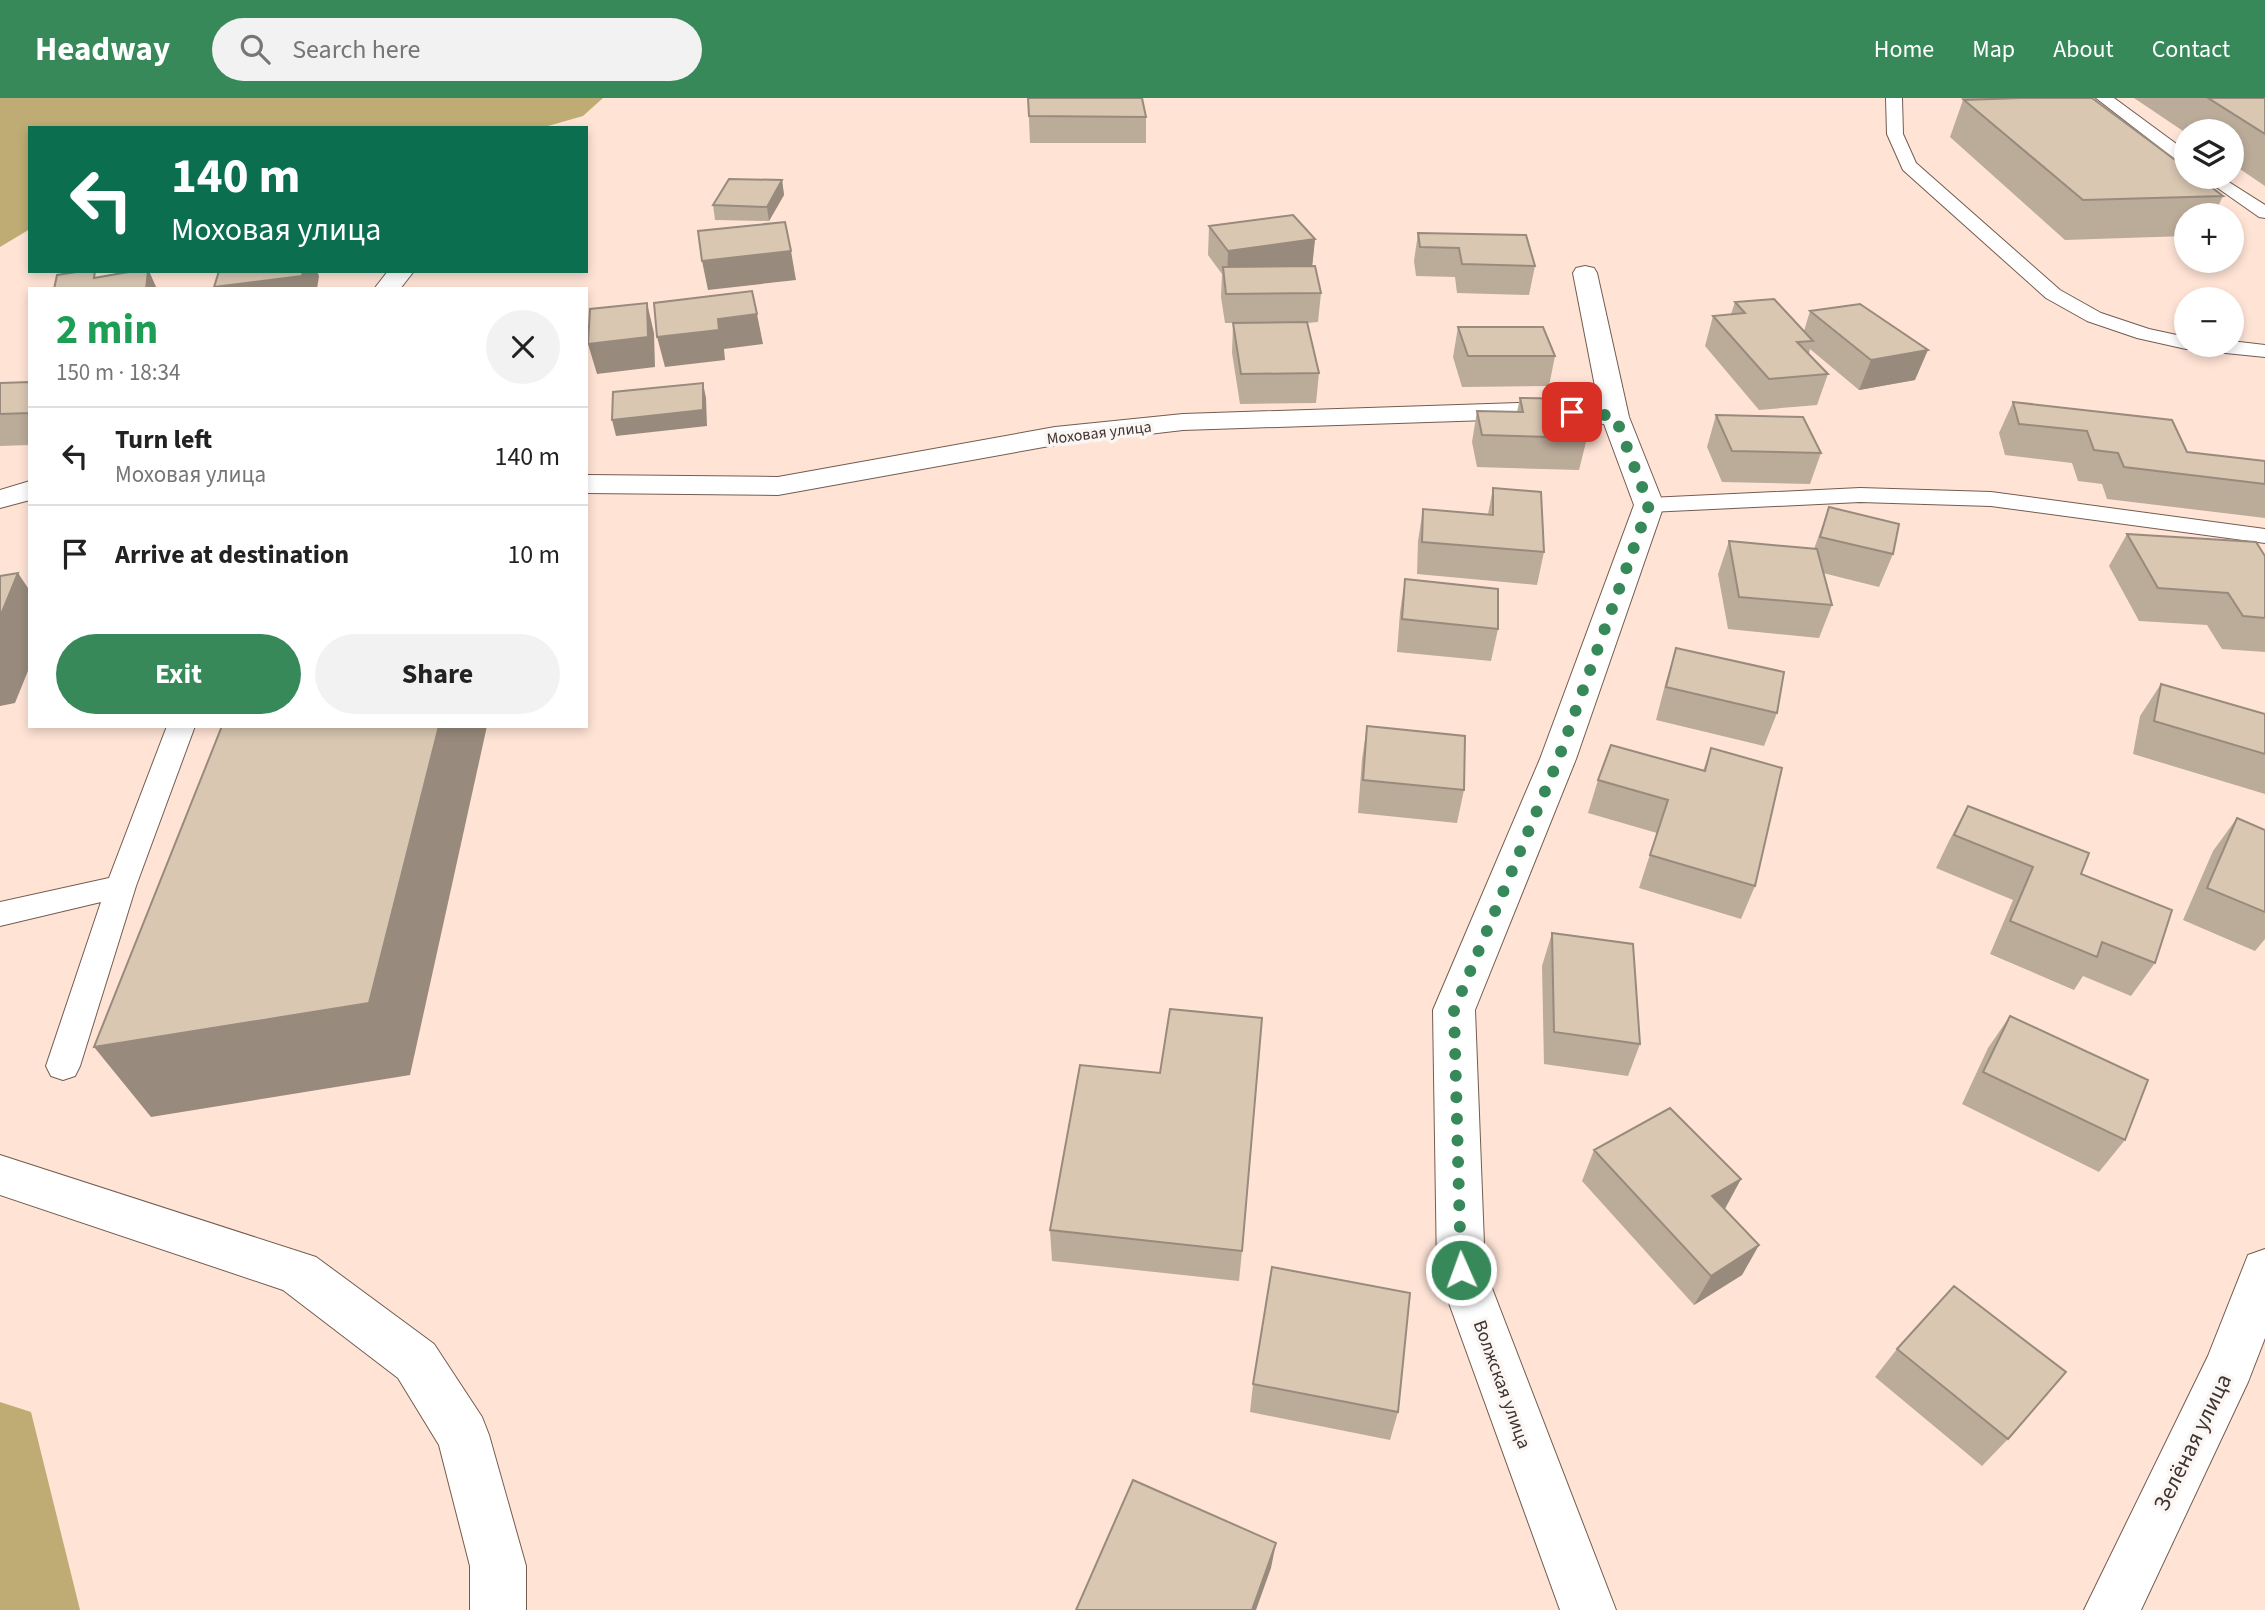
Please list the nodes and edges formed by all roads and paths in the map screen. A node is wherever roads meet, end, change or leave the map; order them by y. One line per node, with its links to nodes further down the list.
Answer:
1 (1894, 98): 9 (lane)
2 (2104, 98): 3 (lane)
3 (2174, 150)
4 (2228, 189): 5 (lane)
5 (2265, 213)
6 (400, 273): 8 (street)
7 (1585, 273): 12 (street)
8 (388, 287)
9 (2174, 340)
10 (2244, 349): 11 (lane)
11 (2265, 351)
12 (1615, 416): 13 (street, Моховая улица); 16 (street)
13 (588, 484)
14 (28, 490): 15 (street)
15 (0, 499)
16 (1649, 505): 17 (lane); 25 (street, Волжская улица)
17 (2265, 536)
18 (180, 728): 19 (lane)
19 (121, 886): 20 (lane); 21 (lane)
20 (0, 914)
21 (63, 1066)
22 (0, 1175): 24 (street)
23 (2265, 1272): 26 (street, Зелёная улица)
24 (498, 1610)
25 (1588, 1610)
26 (2112, 1610)

